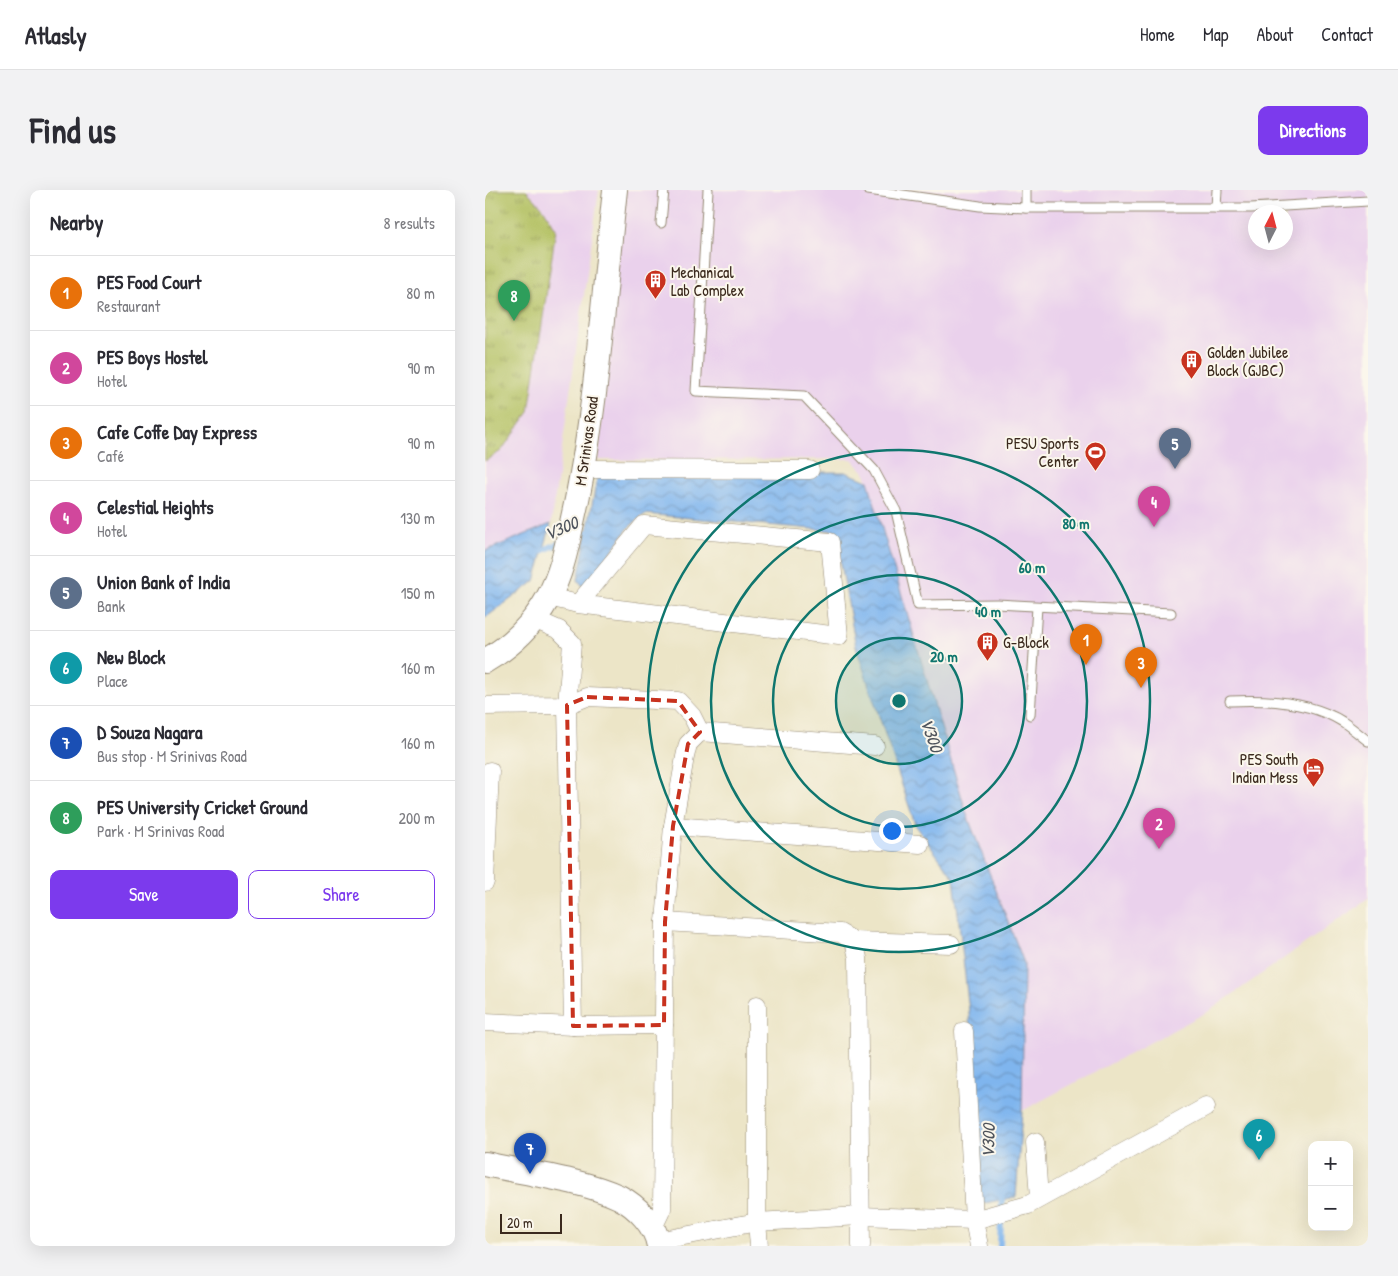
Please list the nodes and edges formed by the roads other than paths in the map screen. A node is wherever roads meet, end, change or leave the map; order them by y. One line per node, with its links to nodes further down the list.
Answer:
1 (615, 190): 11 (street, M Srinivas Road)
2 (664, 190): 10 (lane)
3 (708, 190): 15 (lane)
4 (867, 190): 8 (lane)
5 (1026, 190): 8 (lane)
6 (1217, 190): 9 (lane)
7 (1368, 201): 9 (lane)
8 (1025, 208): 9 (lane)
9 (1216, 208)
10 (661, 223)
11 (585, 469): 12 (street); 13 (street, M Srinivas Road)
12 (810, 470)
13 (549, 597): 14 (street); 17 (street, M Srinivas Road)
14 (578, 604): 14 (street)
15 (1037, 607): 16 (lane); 22 (lane)
16 (1171, 613)
17 (534, 619): 18 (street, M Srinivas Road); 20 (street)
18 (485, 662)
19 (1230, 701): 24 (lane)
20 (567, 705): 21 (street); 23 (street); 36 (street)
21 (485, 706)
22 (1030, 715)
23 (700, 732): 25 (street); 27 (street)
24 (1368, 741)
25 (875, 746)
26 (490, 771): 29 (street)
27 (673, 826): 28 (street); 30 (street)
28 (920, 844)
29 (485, 882)
30 (665, 922): 31 (street); 35 (street)
31 (854, 941): 32 (street); 42 (street)
32 (951, 944)
33 (757, 1005): 44 (street)
34 (485, 1022): 36 (street)
35 (664, 1025): 36 (street); 45 (street)
36 (573, 1026)
37 (964, 1031): 43 (street)
38 (1206, 1106): 41 (street)
39 (1035, 1142): 41 (street)
40 (485, 1164): 45 (street)
41 (1033, 1202): 43 (street)
42 (860, 1216): 43 (street); 44 (street); 47 (street)
43 (974, 1220): 48 (street)
44 (757, 1222): 45 (street); 46 (street)
45 (657, 1239)
46 (759, 1246)
47 (861, 1246)
48 (979, 1246)

